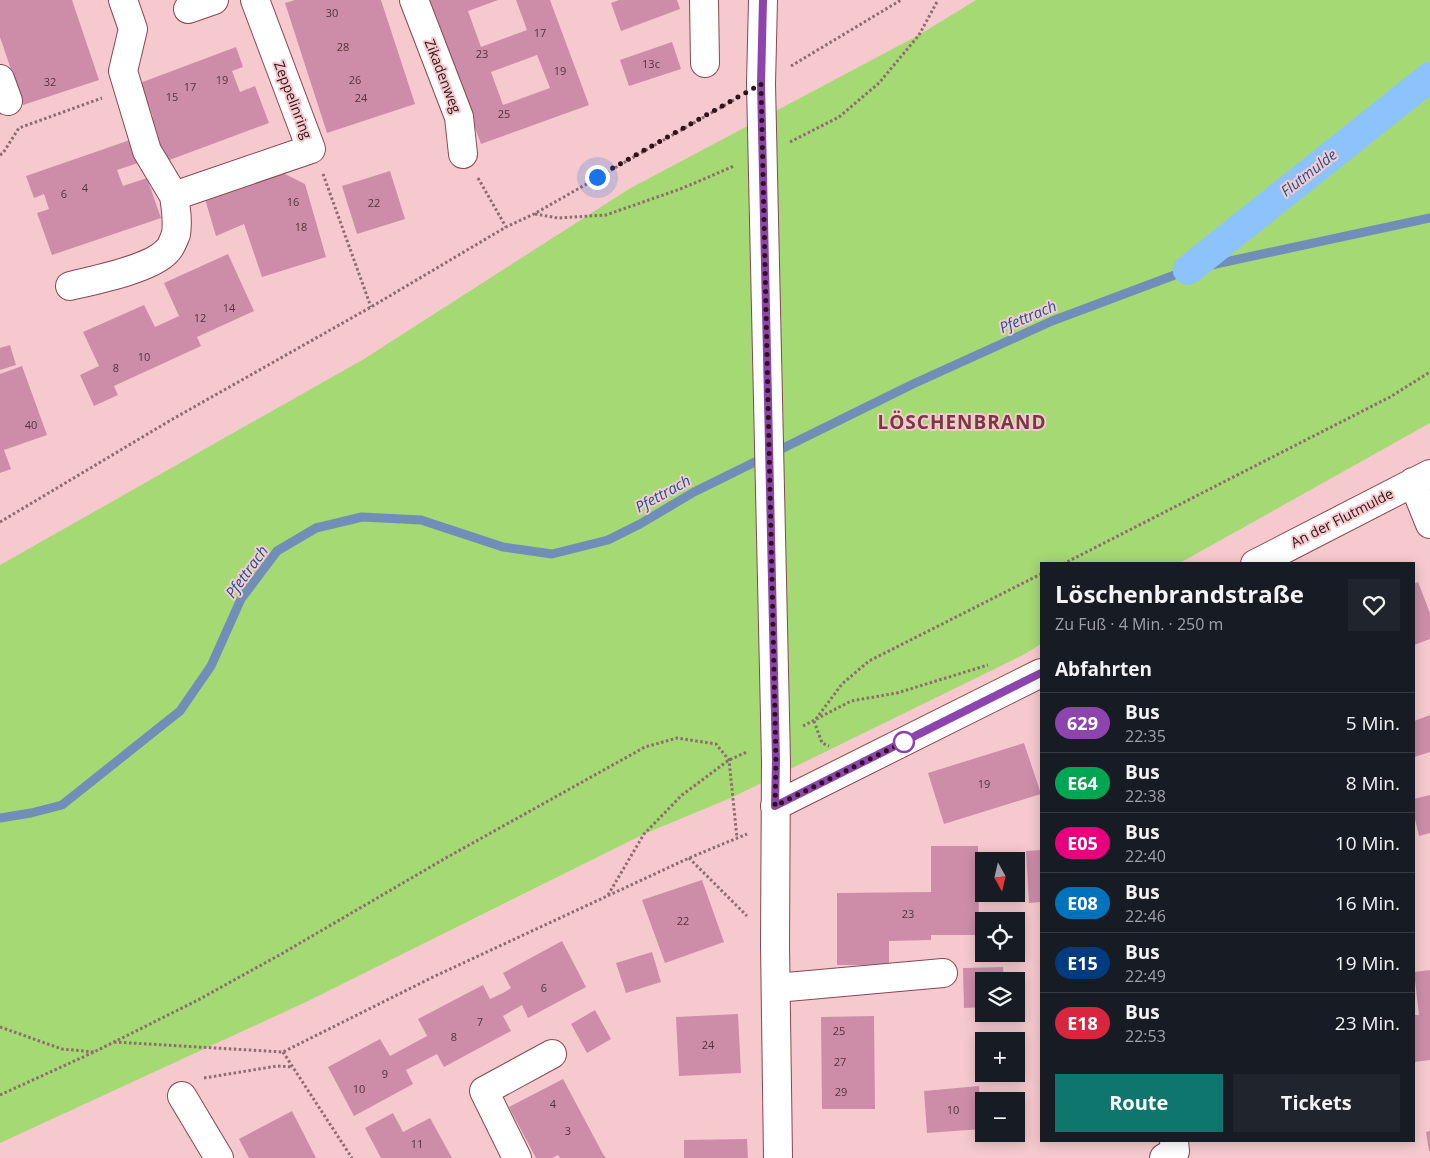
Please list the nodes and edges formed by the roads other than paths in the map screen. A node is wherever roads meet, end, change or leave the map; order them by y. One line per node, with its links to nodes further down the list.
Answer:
1 (124, 0): 10 (street)
2 (214, 0): 7 (street)
3 (255, 0): 10 (street, Zeppelinring)
4 (414, 0): 9 (street, Zikadenweg)
5 (704, 0): 8 (street)
6 (763, 0): 16 (street, bridge)
7 (188, 9)
8 (705, 63)
9 (464, 154)
10 (174, 196): 11 (street)
11 (70, 286)
12 (1422, 478): 13 (street); 14 (street, An der Flutmulde)
13 (1430, 524)
14 (1259, 562)
15 (1040, 674): 16 (street)
16 (775, 806): 18 (street)
17 (943, 973): 18 (street)
18 (776, 988): 24 (street)
19 (552, 1054): 23 (street)
20 (182, 1096): 22 (street)
21 (1174, 1142): 25 (street)
22 (219, 1158)
23 (517, 1158)
24 (778, 1158)
25 (1164, 1158)

